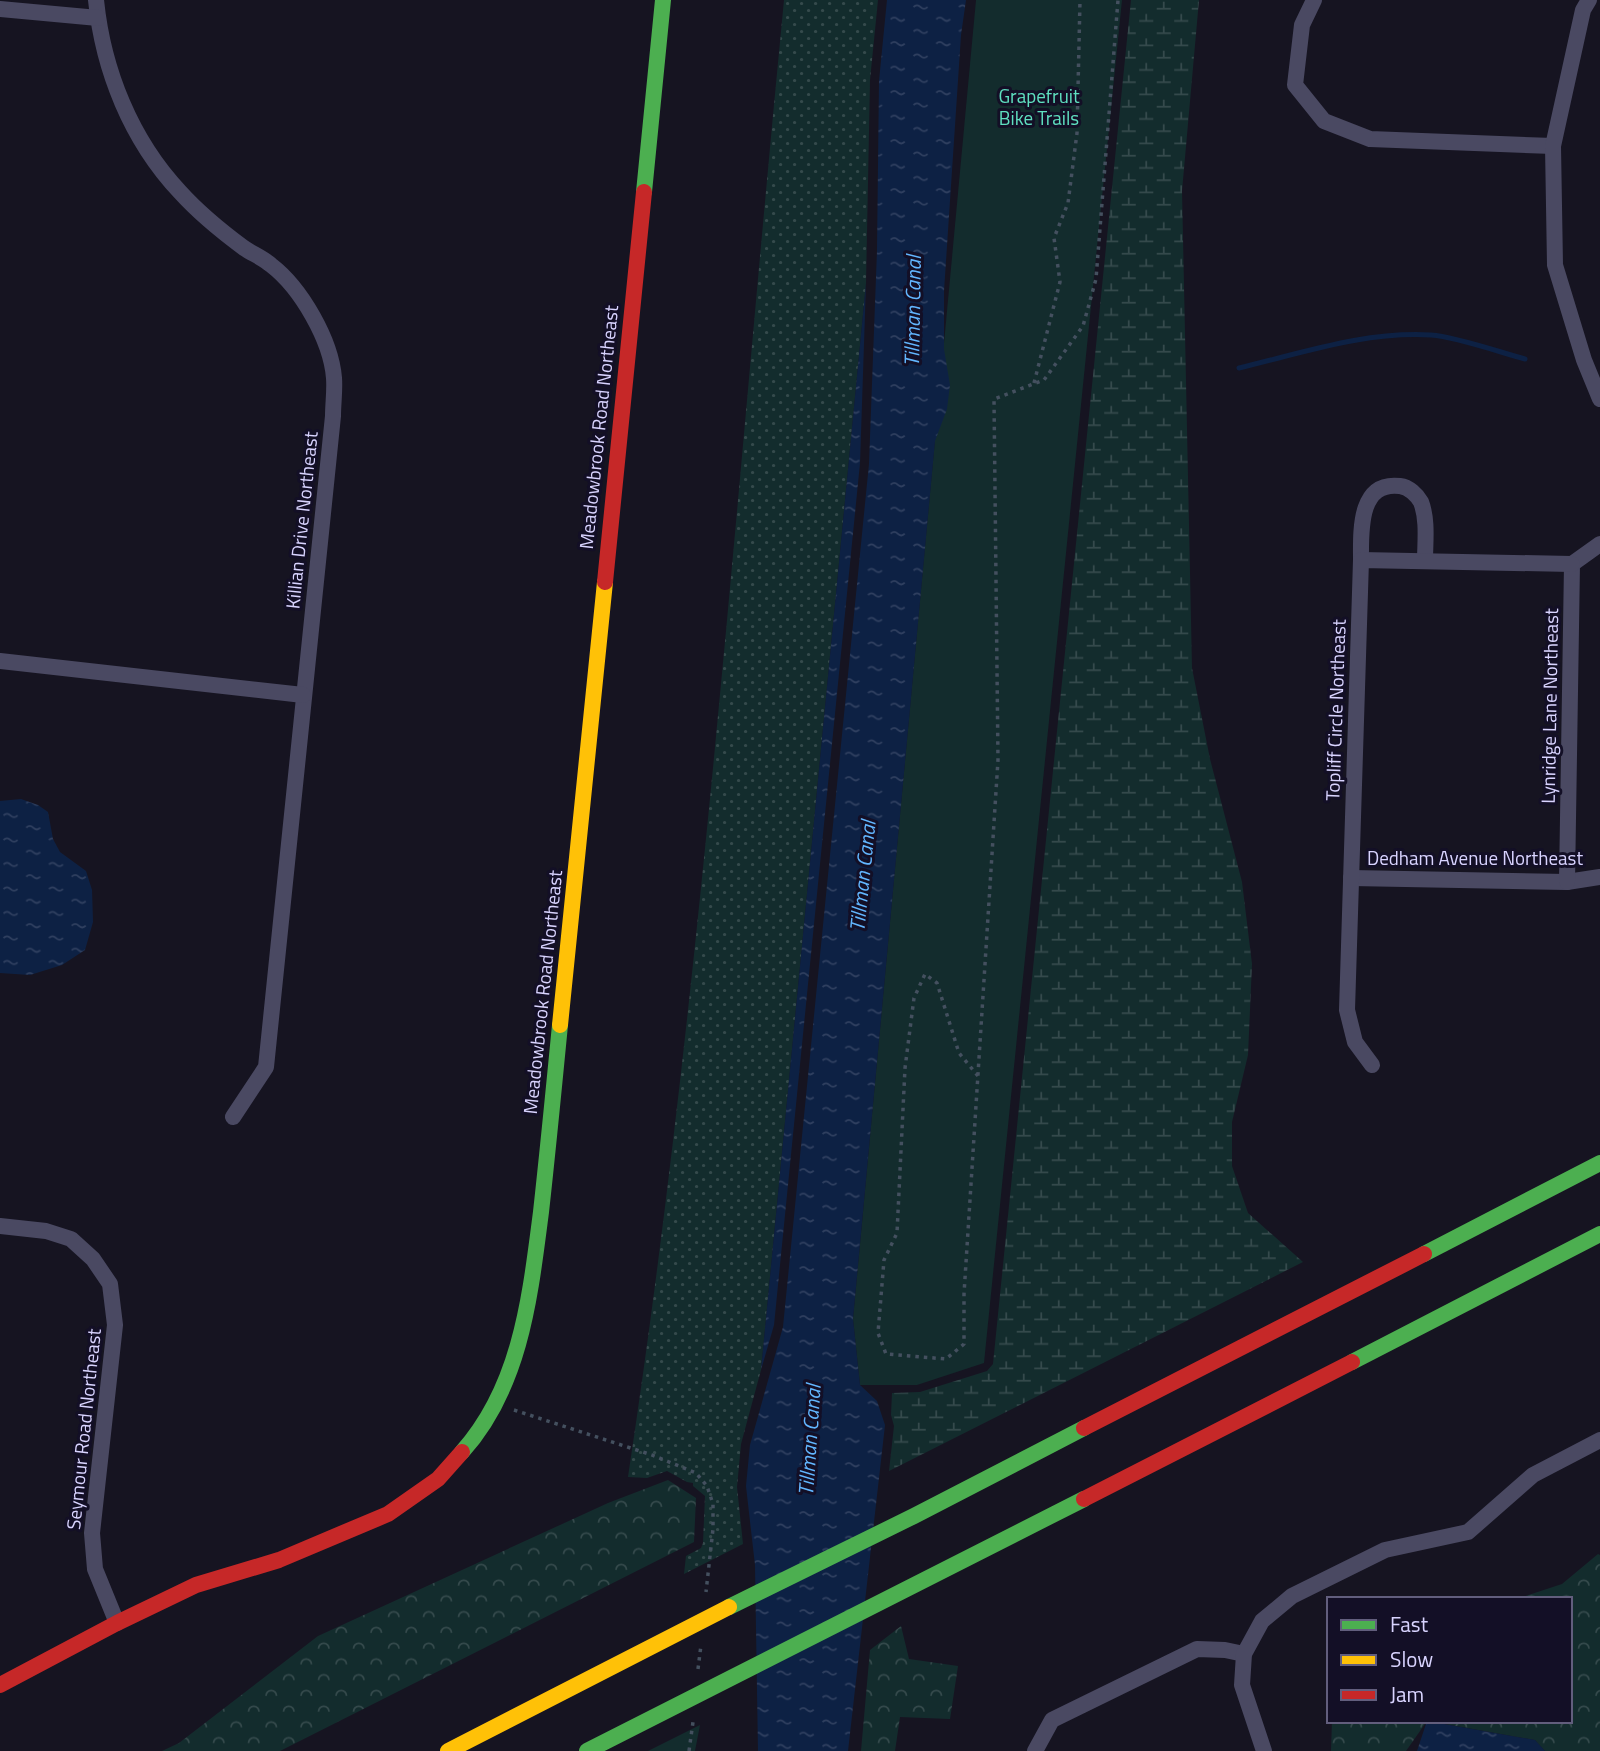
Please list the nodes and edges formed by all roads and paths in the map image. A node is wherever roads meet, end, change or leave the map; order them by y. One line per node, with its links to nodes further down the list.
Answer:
1 (96, 0): 8 (street, Killian Drive Northeast)
2 (663, 0): 27 (main road, Meadowbrook Road Northeast)
3 (1080, 0): 10 (path)
4 (1118, 0): 10 (path)
5 (1314, 0): 9 (street)
6 (1589, 0): 9 (street)
7 (0, 9): 8 (street)
8 (98, 18): 17 (street, Killian Drive Northeast)
9 (1553, 146): 11 (street)
10 (1034, 383): 22 (path)
11 (1600, 399)
12 (1600, 544): 15 (street)
13 (1361, 560): 14 (street); 14 (street, Topliff Circle Northeast); 19 (street, Topliff Circle Northeast)
14 (1425, 561): 15 (street)
15 (1572, 564): 20 (street, Lynridge Lane Northeast)
16 (0, 661): 17 (street)
17 (303, 695): 23 (street, Killian Drive Northeast)
18 (1600, 877): 20 (street, Dedham Avenue Northeast)
19 (1351, 878): 20 (street, Dedham Avenue Northeast); 21 (street, Topliff Circle Northeast)
20 (1567, 882)
21 (1372, 1065)
22 (978, 1076): 22 (path)
23 (233, 1117)
24 (1600, 1163): 36 (main road)
25 (0, 1226): 30 (street, Seymour Road Northeast)
26 (1600, 1234): 37 (main road)
27 (495, 1404): 29 (path); 30 (main road, Meadowbrook Road Northeast)
28 (1600, 1440): 32 (street)
29 (705, 1600)
30 (117, 1623): 34 (main road, Meadowbrook Road Northeast)
31 (701, 1641): 33 (path)
32 (1244, 1654): 39 (street); 40 (street)
33 (697, 1682)
34 (0, 1685)
35 (694, 1709): 38 (path)
36 (448, 1751)
37 (587, 1751)
38 (690, 1751)
39 (1035, 1751)
40 (1264, 1751)

